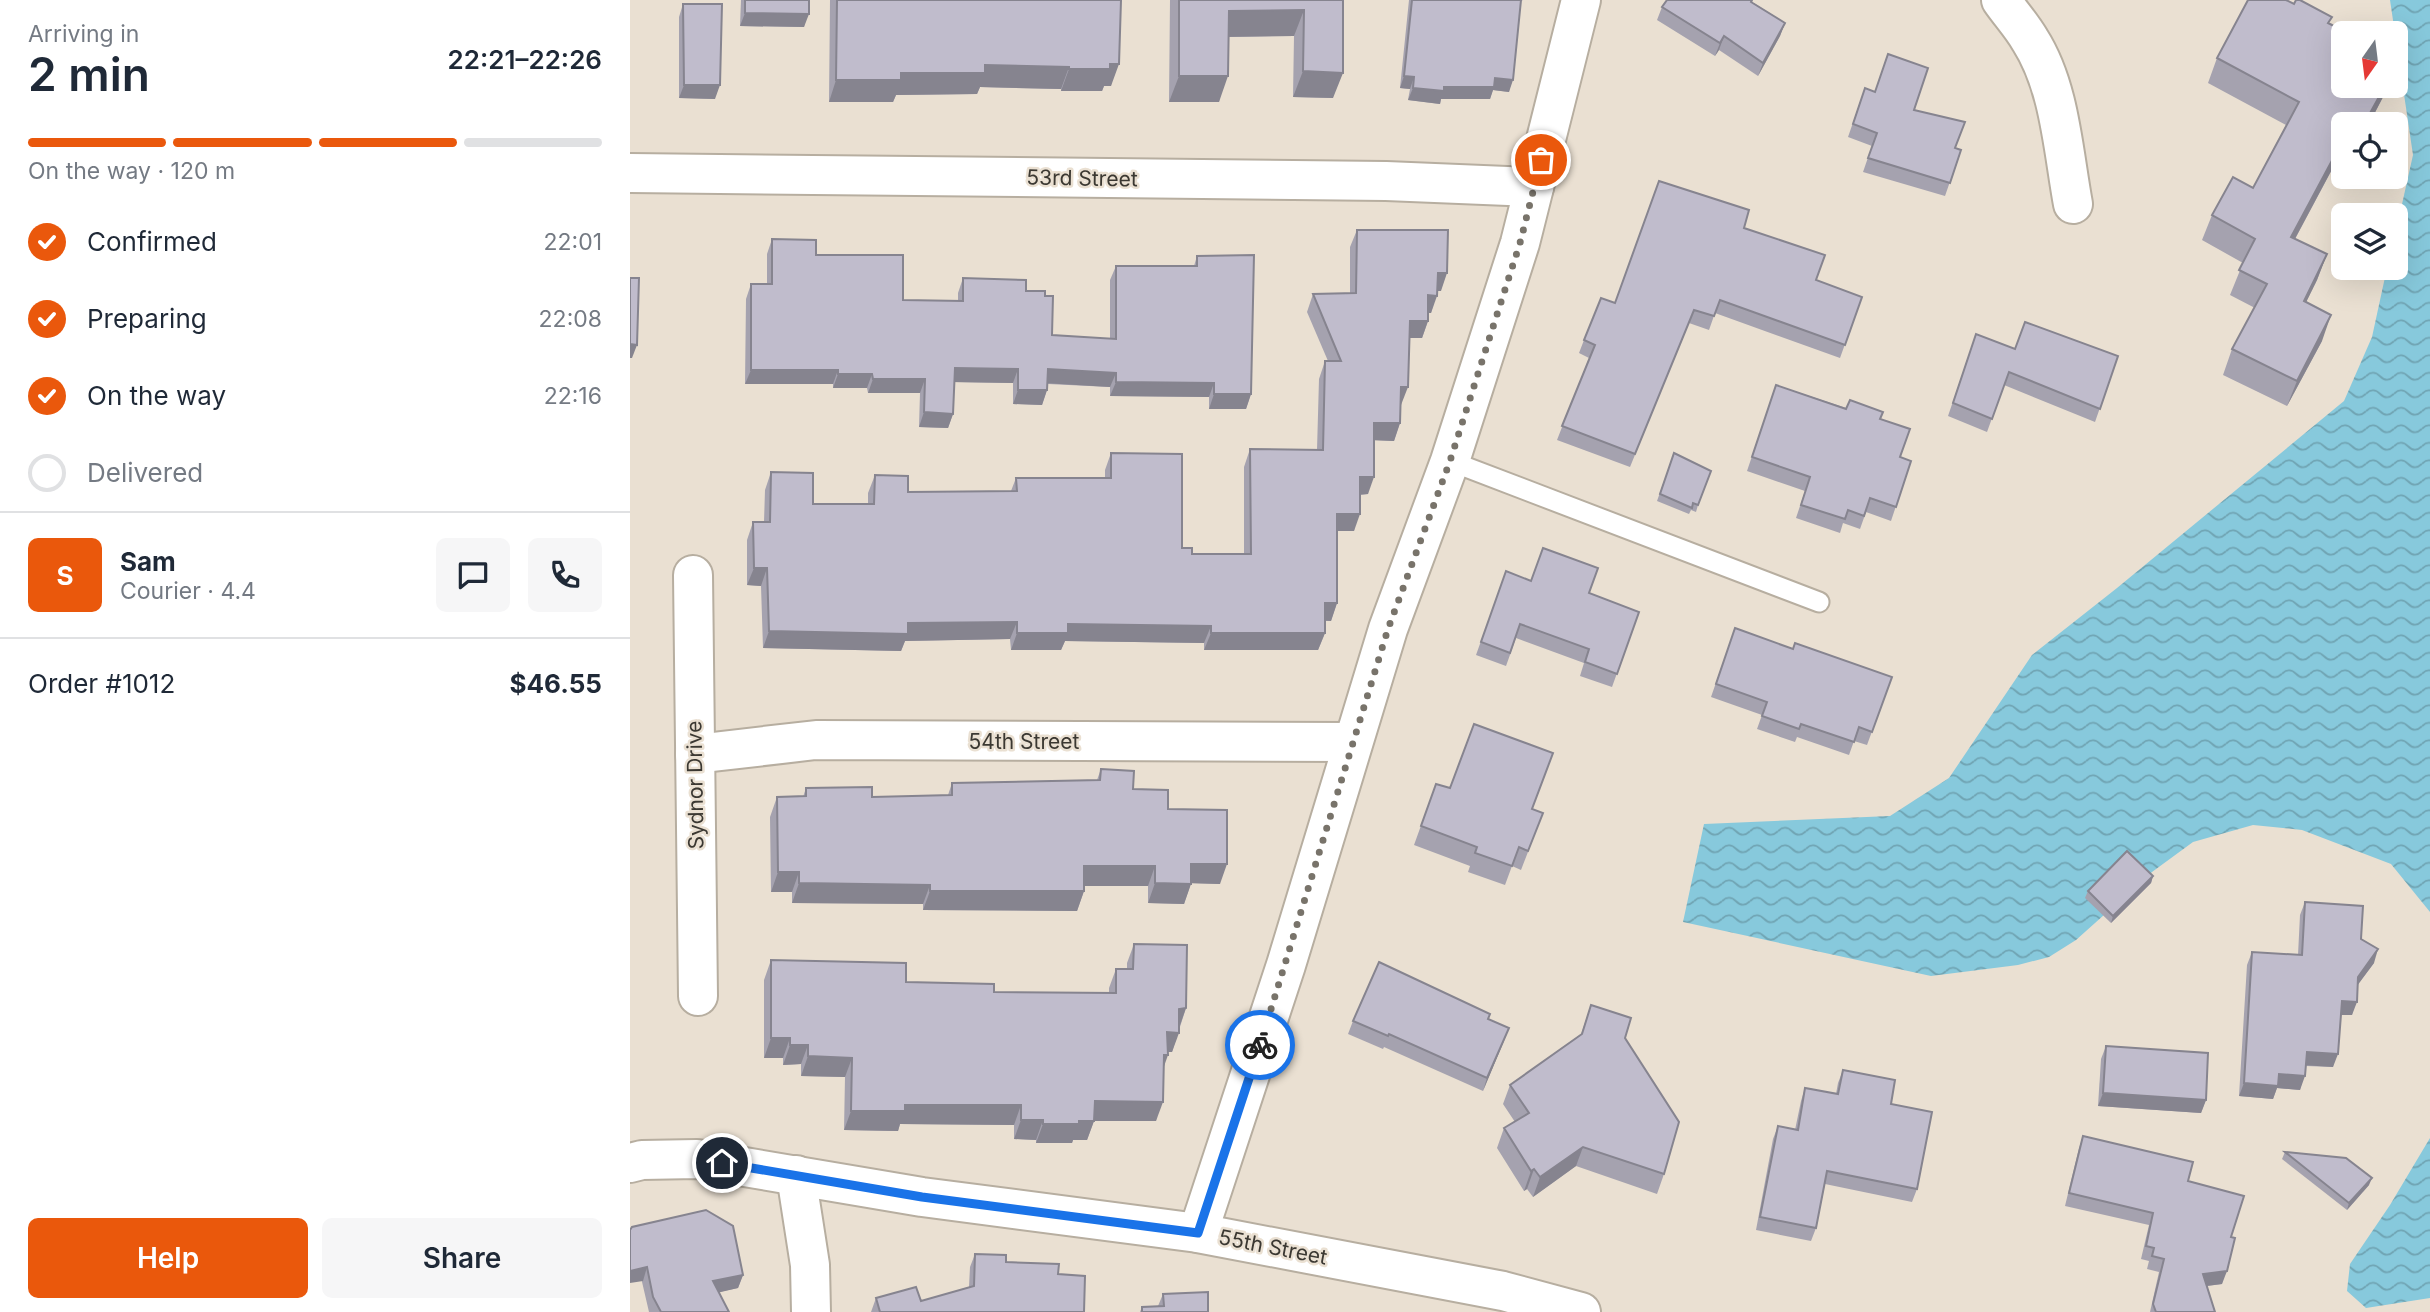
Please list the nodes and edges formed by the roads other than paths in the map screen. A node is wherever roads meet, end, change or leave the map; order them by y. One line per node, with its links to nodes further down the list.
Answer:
1 (1581, 0): 4 (street)
2 (2001, 0): 5 (street)
3 (630, 173): 4 (street, 53rd Street)
4 (1534, 187): 6 (street)
5 (2073, 204)
6 (1450, 461): 8 (lane); 9 (street)
7 (693, 575): 10 (street, Sydnor Drive)
8 (1819, 601)
9 (1353, 742): 10 (street, 54th Street); 14 (street)
10 (695, 754): 11 (street, Sydnor Drive)
11 (698, 996)
12 (630, 1163): 13 (street, 55th Street)
13 (796, 1175): 14 (street, 55th Street); 15 (street)
14 (1198, 1233): 16 (street, 55th Street)
15 (811, 1312)
16 (1581, 1312)

